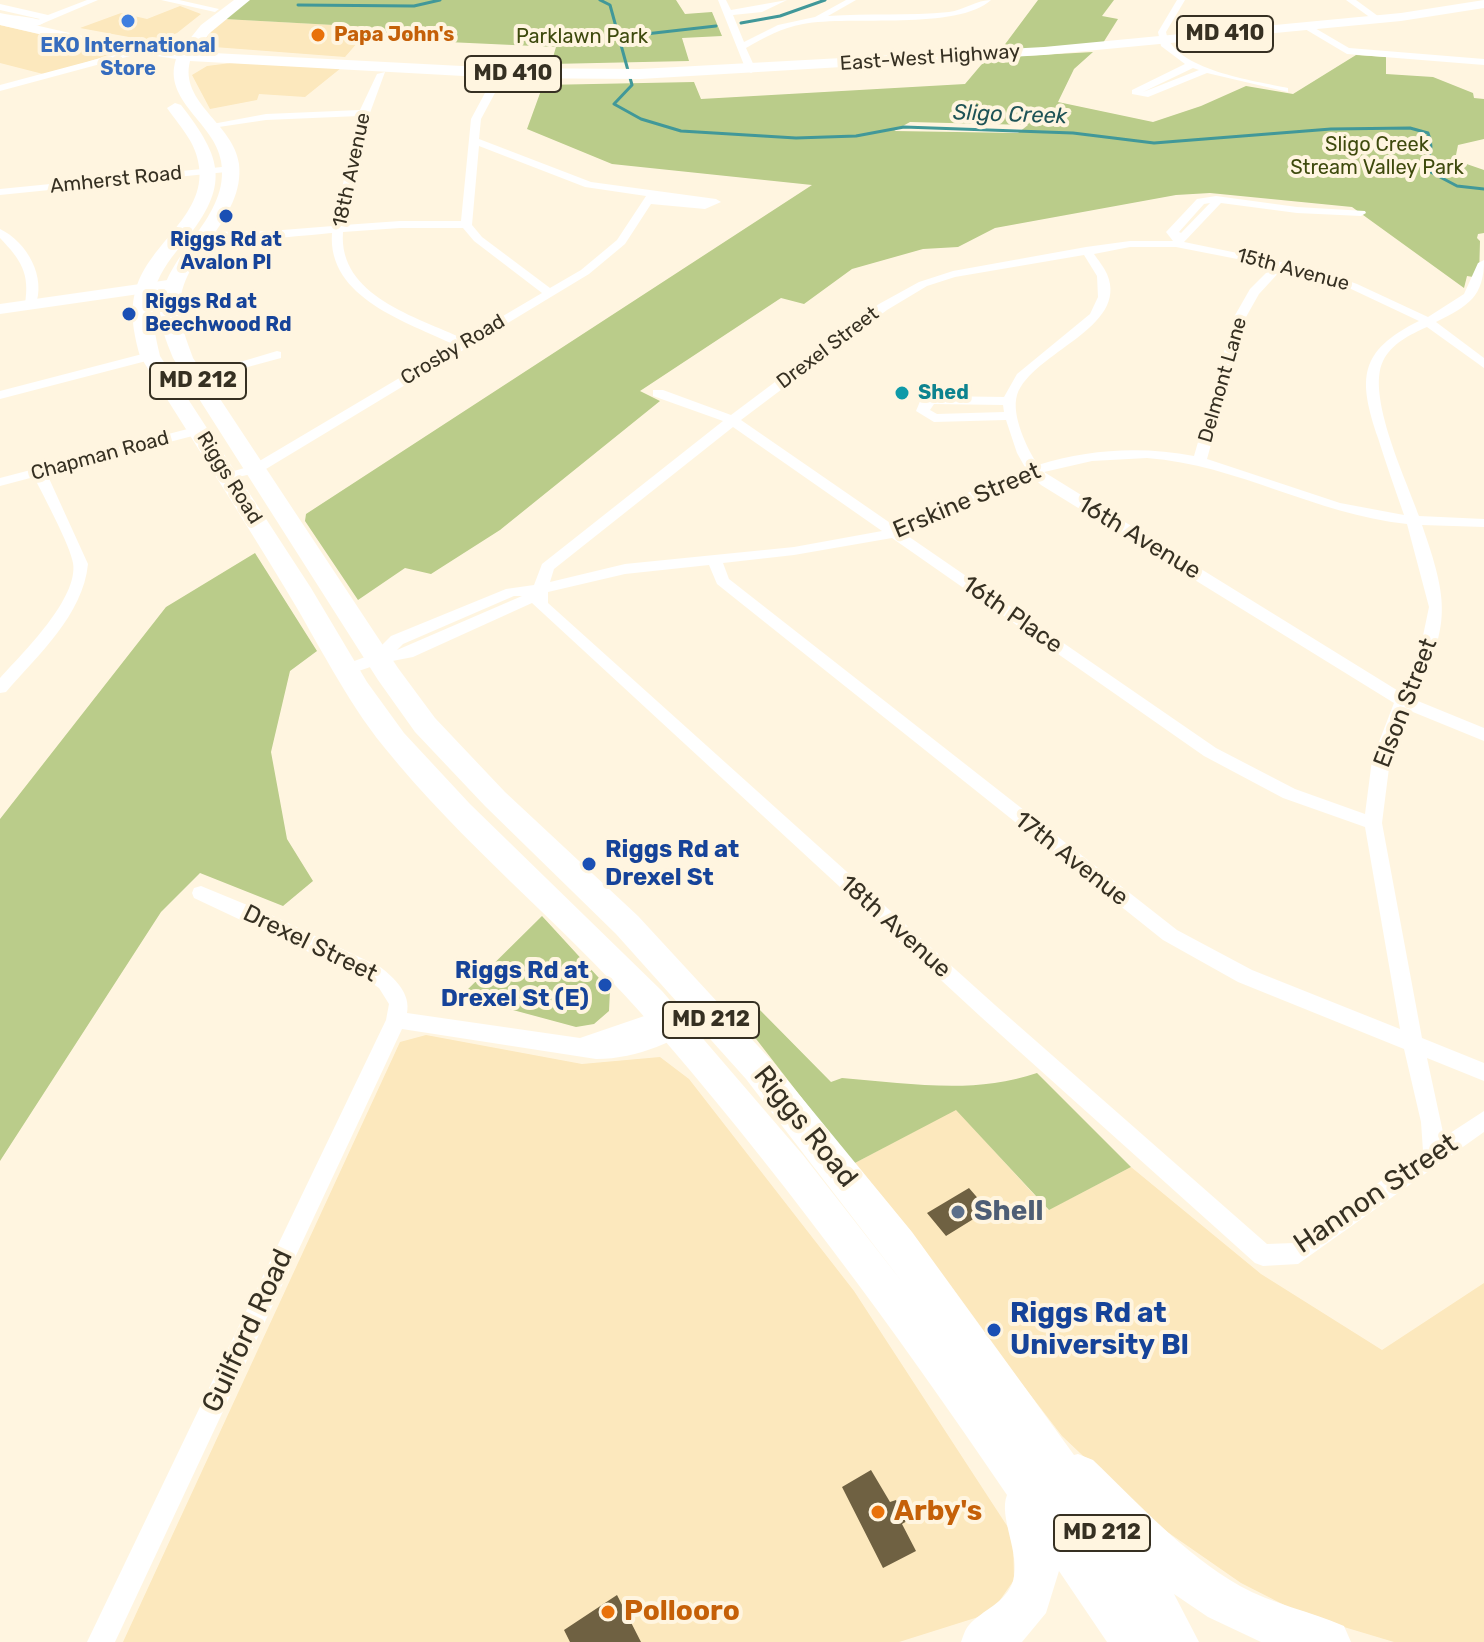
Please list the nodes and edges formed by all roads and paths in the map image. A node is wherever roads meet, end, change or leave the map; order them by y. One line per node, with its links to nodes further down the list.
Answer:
1 (94, 0): 15 (street)
2 (165, 0): 9 (street)
3 (722, 0): 11 (street)
4 (783, 0): 11 (street)
5 (852, 0): 14 (street)
6 (987, 0): 14 (street)
7 (1181, 0): 20 (street)
8 (1350, 0): 13 (street)
9 (228, 4): 17 (main road); 18 (main road)
10 (1478, 4): 13 (main road, East-West Highway / MD 410)
11 (729, 13): 22 (street)
12 (0, 14): 15 (main road, East-West Highway / MD 410); 15 (street, East-West Highway)
13 (1378, 19): 16 (main road, East-West Highway / MD 410)
14 (811, 21): 22 (street)
15 (37, 22): 19 (main road, East-West Highway / MD 410)
16 (1308, 27): 20 (main road, East-West Highway / MD 410); 26 (street)
17 (184, 34): 21 (main road); 28 (main road)
18 (201, 34): 25 (main road); 28 (main road)
19 (84, 36): 21 (main road, East-West Highway / MD 410); 24 (main road); 28 (main road, East-West Highway / MD 410)
20 (1162, 40): 29 (street); 31 (main road, East-West Highway / MD 410)
21 (140, 44): 28 (main road, East-West Highway / MD 410)
22 (744, 46): 31 (street)
23 (1480, 48): 26 (street)
24 (127, 54): 28 (main road); 34 (street)
25 (231, 56): 28 (main road, East-West Highway / MD 410); 28 (main road); 30 (main road, East-West Highway / MD 410)
26 (1451, 59): 27 (street)
27 (1484, 62)
28 (172, 64): 37 (main road); 40 (main road)
29 (1191, 65): 32 (street); 32 (street)
30 (502, 69): 31 (main road, East-West Highway / MD 410); 38 (street)
31 (751, 70)
32 (1207, 70): 35 (street)
33 (382, 74): 36 (street, 18th Avenue)
34 (0, 88)
35 (1285, 90)
36 (365, 113): 37 (street); 45 (street, 18th Avenue)
37 (212, 125): 39 (main road)
38 (475, 141): 42 (street); 44 (street)
39 (232, 169): 40 (street, Amherst Road); 47 (main road, Riggs Road / MD 212)
40 (209, 171): 41 (street, Amherst Road); 54 (main road, Riggs Road / MD 212)
41 (0, 192)
42 (650, 197): 42 (street); 55 (street, Crosby Road)
43 (1361, 213): 48 (street)
44 (466, 225): 45 (street); 55 (street)
45 (338, 230): 47 (street); 59 (street, 18th Avenue)
46 (0, 232): 49 (street)
47 (204, 235): 53 (main road, Riggs Road / MD 212)
48 (1178, 241): 50 (street, Drexel Street); 51 (street, 15th Avenue)
49 (6, 246): 56 (street)
50 (1086, 250): 66 (street); 67 (street, Drexel Street)
51 (1281, 264): 58 (street, 15th Avenue); 69 (street, Delmont Lane)
52 (1483, 268): 58 (street, Elson Street)
53 (175, 284): 54 (street); 63 (main road, Riggs Road / MD 212)
54 (146, 287): 56 (street); 61 (main road, Riggs Road / MD 212)
55 (548, 292): 59 (street, Crosby Road)
56 (31, 304): 57 (street)
57 (0, 309)
58 (1426, 320): 62 (street, 15th Avenue); 74 (street, Elson Street)
59 (464, 344): 72 (street, Crosby Road)
60 (277, 355): 63 (street)
61 (150, 356): 65 (street); 68 (main road, Riggs Road / MD 212)
62 (1484, 364)
63 (196, 377): 72 (main road, Riggs Road / MD 212)
64 (658, 393): 67 (street, 16th Place)
65 (0, 395)
66 (1010, 409): 66 (street); 70 (street)
67 (732, 420): 76 (street, 16th Place); 78 (street, Drexel Street)
68 (199, 430): 71 (street, Chapman Road); 72 (main road, Riggs Road / MD 212)
69 (1200, 461): 70 (street, Erskine Street); 74 (street, Erskine Street)
70 (1033, 471): 76 (street, Erskine Street); 82 (street, 16th Avenue)
71 (39, 472): 73 (street, Chapman Road); 81 (street)
72 (242, 473): 79 (main road, Riggs Road / MD 212); 80 (main road, Riggs Road / MD 212)
73 (0, 482)
74 (1413, 520): 75 (street, Erskine Street); 82 (street, Elson Street)
75 (1484, 523)
76 (895, 533): 77 (street, Erskine Street); 84 (street, 16th Place)
77 (715, 560): 78 (street, Erskine Street); 88 (street, 17th Avenue)
78 (540, 589): 79 (street, Drexel Street); 92 (street, 18th Avenue)
79 (379, 658): 80 (street); 86 (main road, Riggs Road / MD 212)
80 (347, 670): 86 (main road, Riggs Road / MD 212)
81 (0, 688)
82 (1403, 701): 83 (street, 16th Avenue); 84 (street, Elson Street)
83 (1484, 735)
84 (1373, 823): 88 (street, Elson Street)
85 (201, 893): 87 (street, Drexel Street)
86 (684, 1016): 87 (street); 93 (main road, Riggs Road / MD 212); 94 (main road, Riggs Road / MD 212)
87 (396, 1020): 95 (street, Guilford Road)
88 (1413, 1045): 89 (street, 17th Avenue); 91 (street, Elson Street)
89 (1484, 1072)
90 (1484, 1120): 91 (street, Hannon Street)
91 (1434, 1155): 92 (street, Hannon Street)
92 (1263, 1255)
93 (1027, 1424): 98 (main road, Riggs Road / MD 212); 99 (main road)
94 (1018, 1477): 96 (main road); 97 (main road, Riggs Road / MD 212)
95 (101, 1642)
96 (984, 1642)
97 (1134, 1642)
98 (1176, 1642)
99 (1328, 1642)

